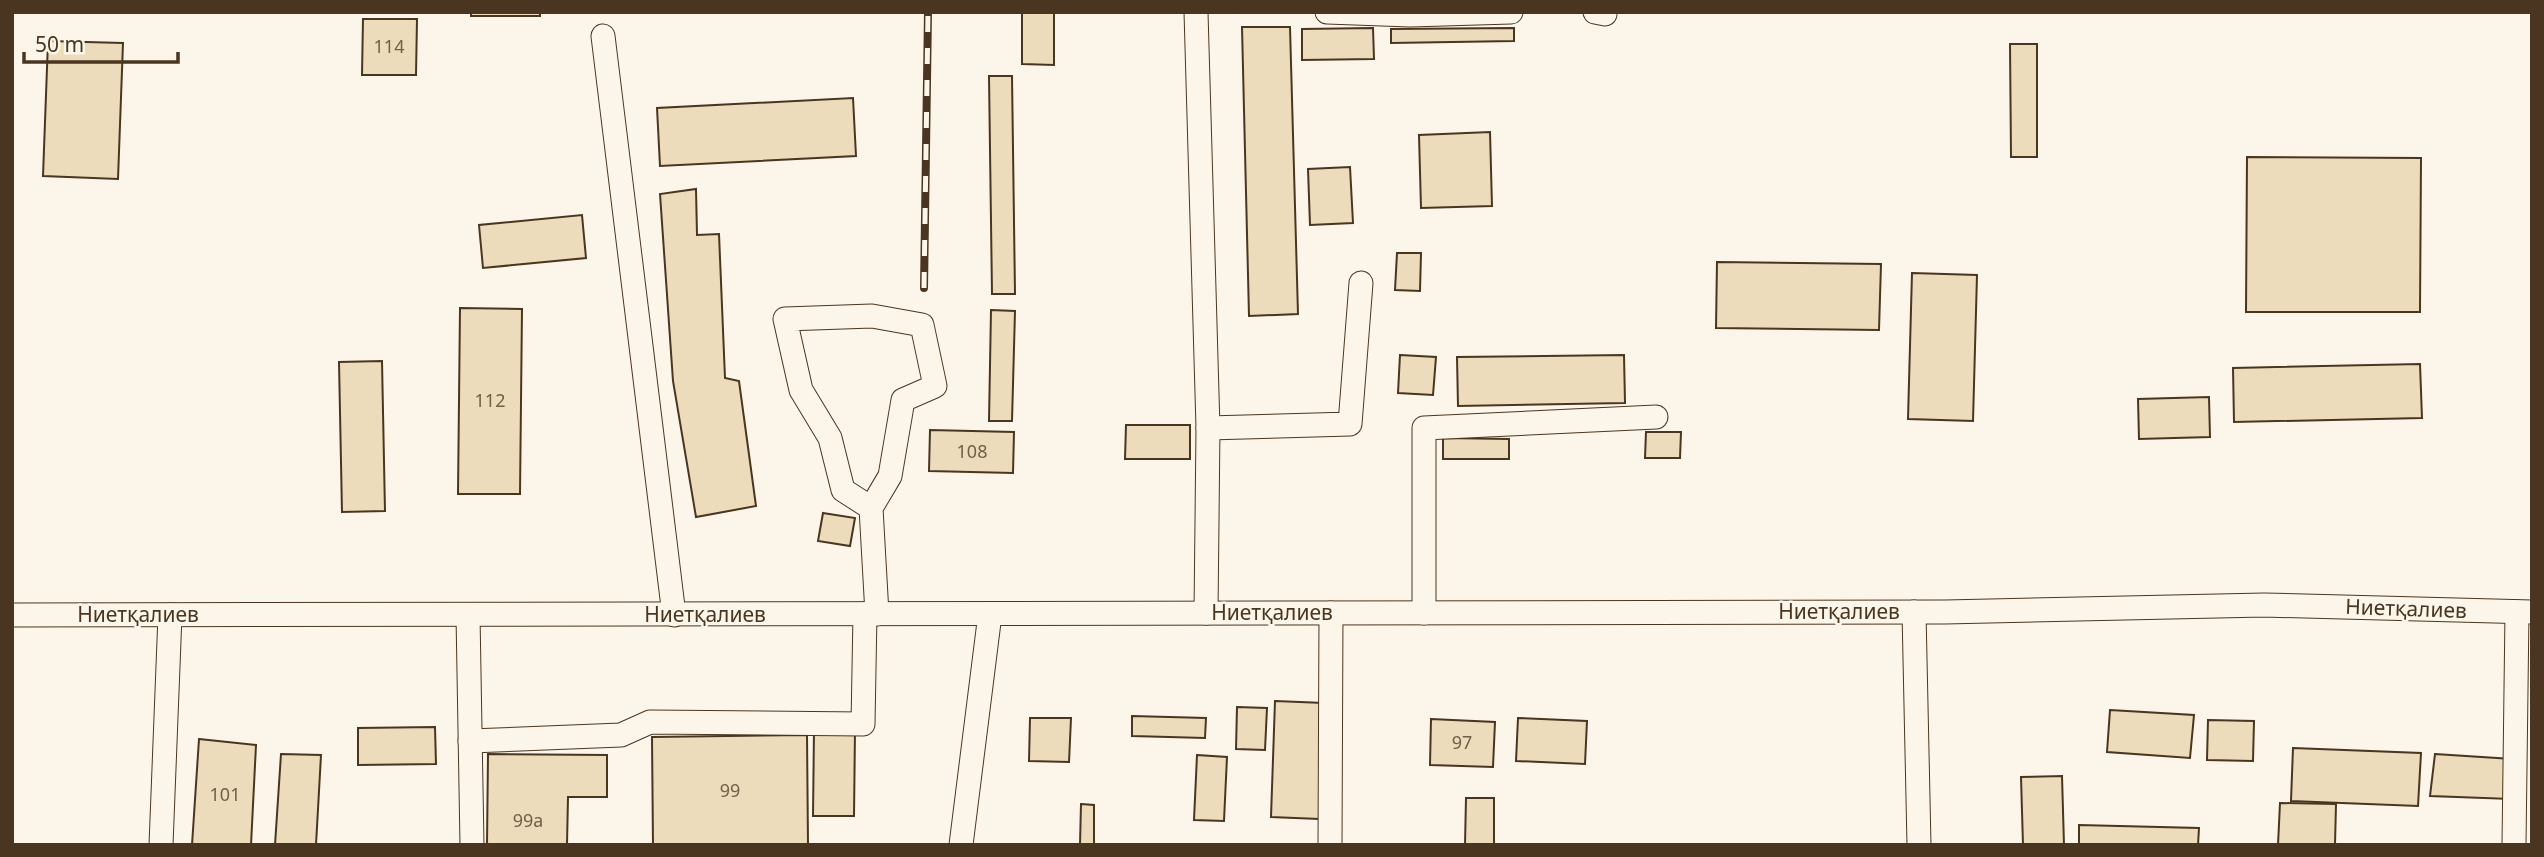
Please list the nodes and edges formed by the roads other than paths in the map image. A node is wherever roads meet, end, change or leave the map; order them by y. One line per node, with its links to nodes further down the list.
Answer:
1 (1196, 12): 7 (street)
2 (1326, 12): 3 (street)
3 (1511, 12)
4 (603, 36): 19 (street)
5 (1361, 283): 7 (street)
6 (1656, 417): 13 (street)
7 (1208, 428): 11 (street)
8 (871, 508): 8 (street); 14 (street)
9 (1914, 612): 10 (street, Ниетқалиев); 13 (street, Ниетқалиев); 25 (street)
10 (2524, 612): 26 (street)
11 (1206, 613): 12 (street, Ниетқалиев); 15 (street, Ниетқалиев)
12 (1331, 613): 13 (street, Ниетқалиев); 24 (street)
13 (1424, 613)
14 (871, 614): 15 (street, Ниетқалиев); 19 (street, Ниетқалиев); 20 (street)
15 (990, 614): 23 (street)
16 (12, 615): 17 (street, Ниетқалиев)
17 (170, 615): 18 (street, Ниетқалиев); 21 (street)
18 (468, 615): 19 (street, Ниетқалиев); 20 (street)
19 (674, 615)
20 (470, 741): 22 (street)
21 (161, 845)
22 (472, 845)
23 (961, 845)
24 (1330, 845)
25 (1919, 845)
26 (2514, 845)

